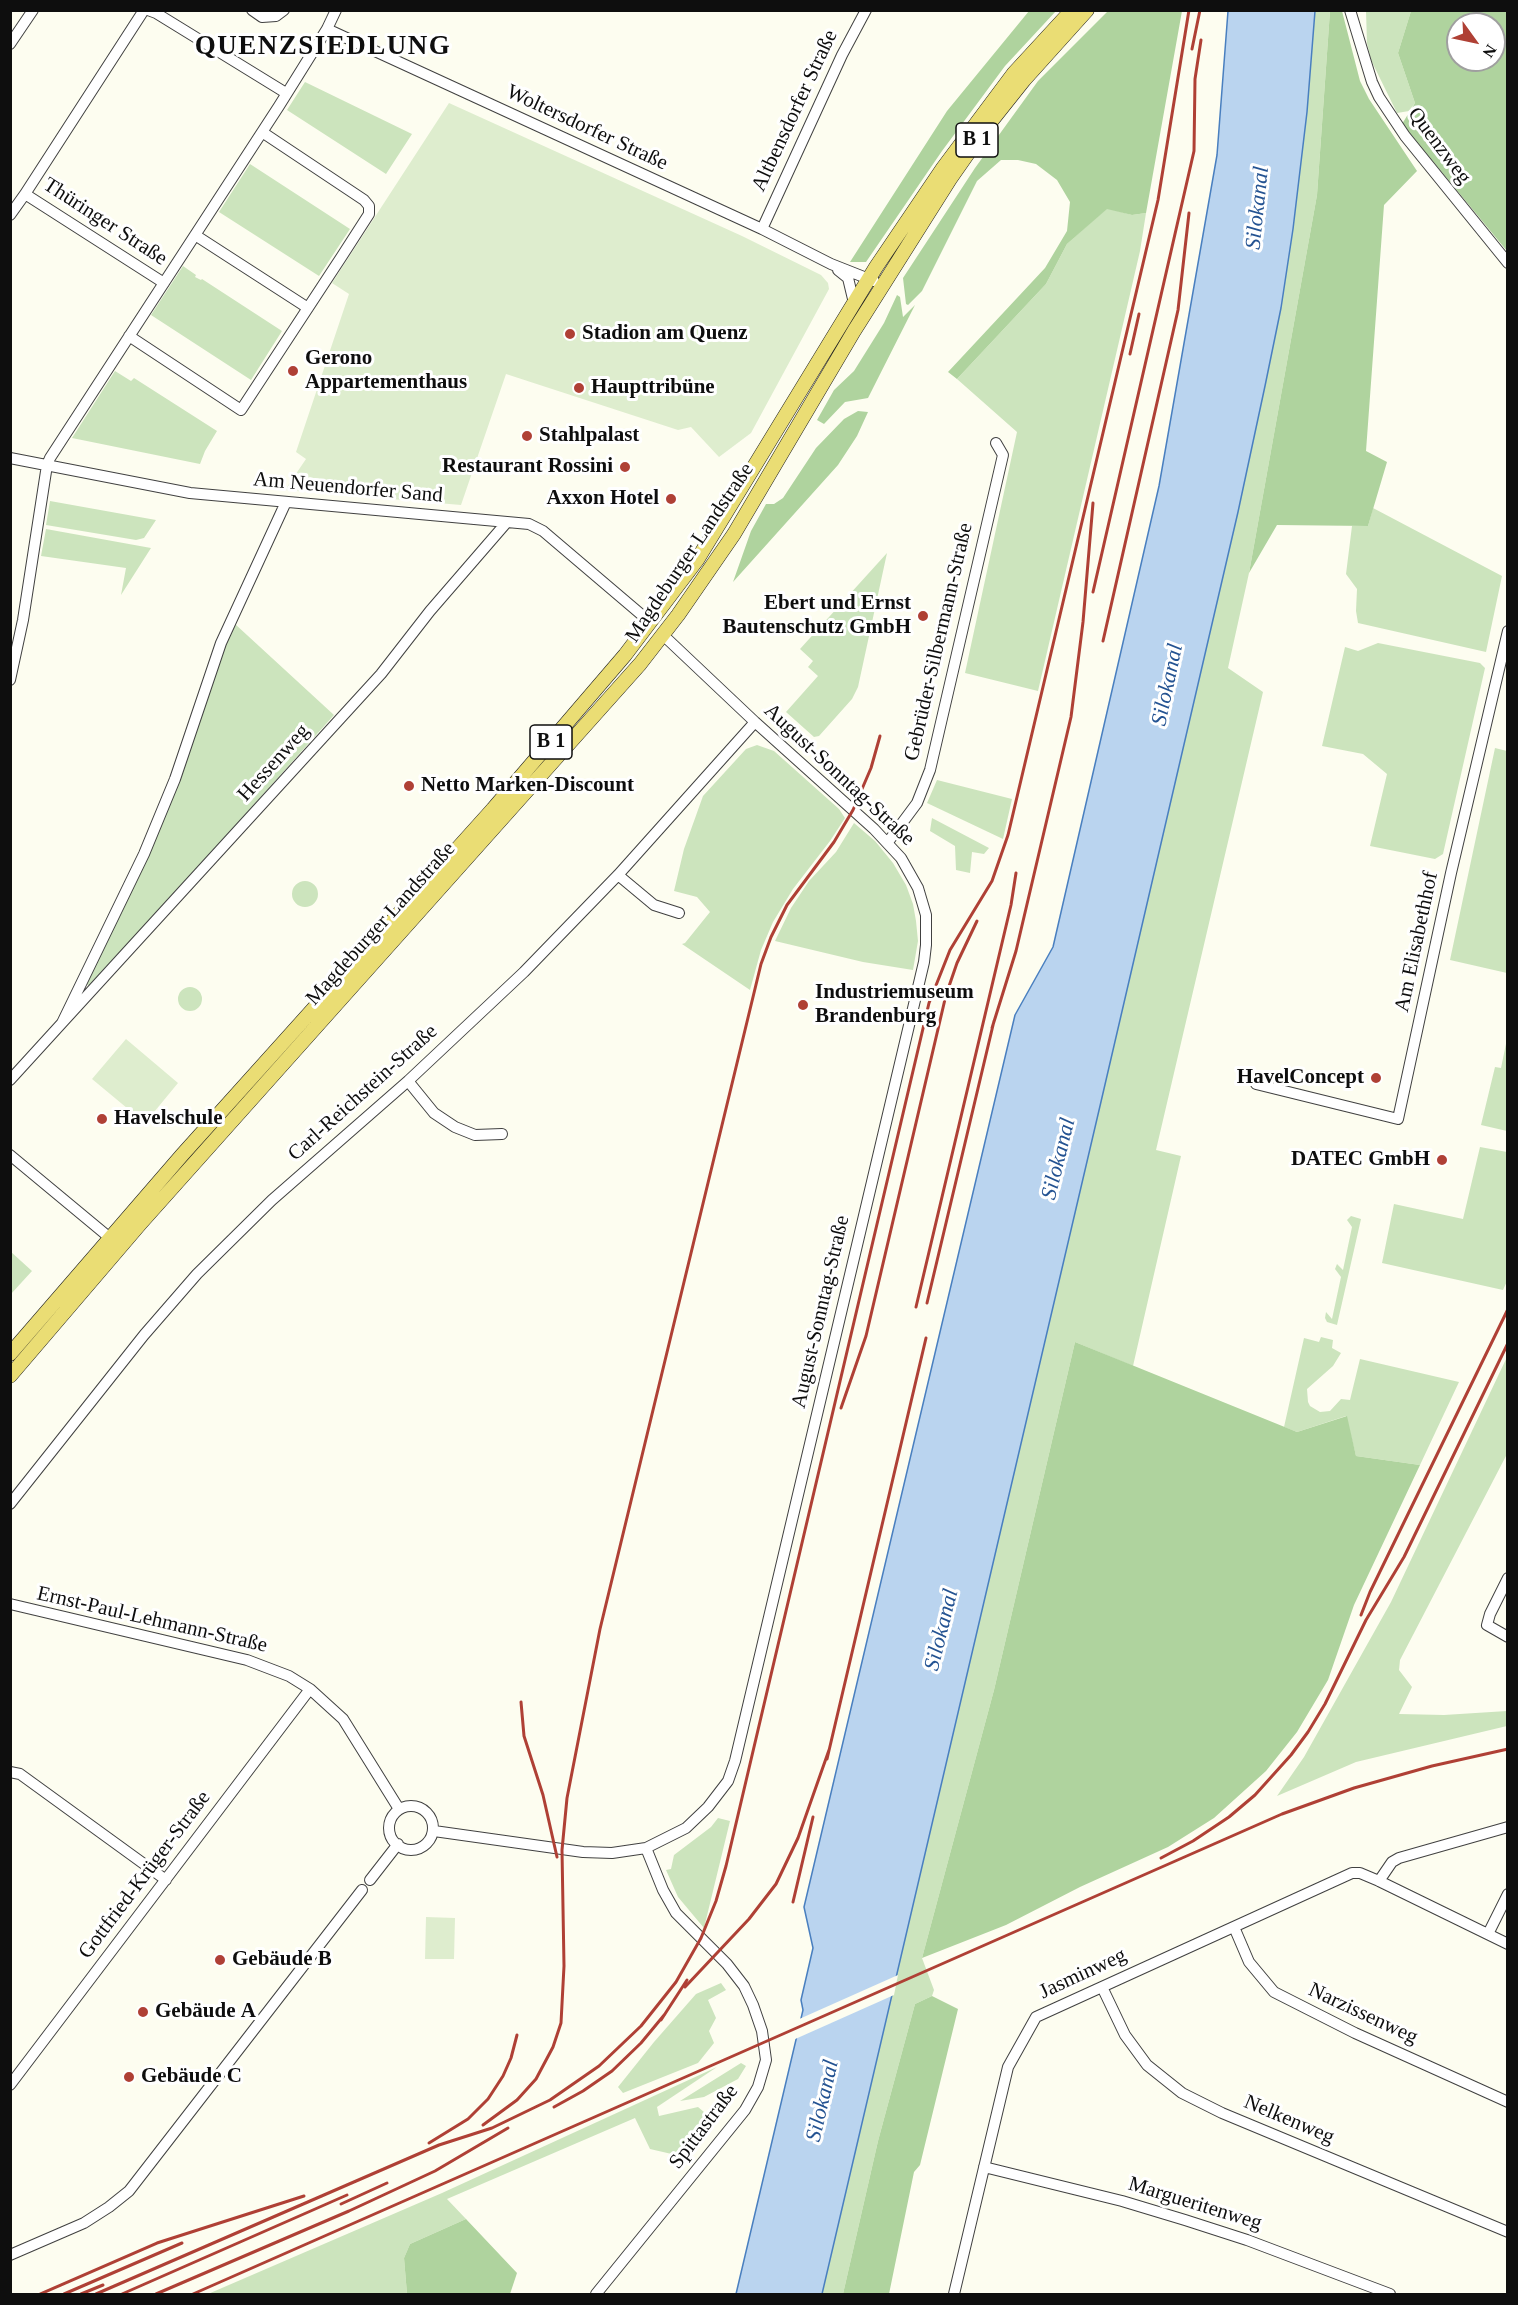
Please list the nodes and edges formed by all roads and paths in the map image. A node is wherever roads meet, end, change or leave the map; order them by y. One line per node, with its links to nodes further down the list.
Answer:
1 (33, 10): 13 (street)
2 (146, 10): 14 (street, Thüringer Straße); 16 (street, Thüringer Straße)
3 (252, 10): 4 (street)
4 (284, 10)
5 (336, 10): 11 (street, Thüringer Straße)
6 (866, 10): 18 (street, Altbensdorfer Straße)
7 (1072, 10): 22 (main road, Magdeburger Landstraße / B 1)
8 (1087, 10): 24 (main road, Magdeburger Landstraße / B 1)
9 (1350, 10): 12 (street, Quenzweg)
10 (1358, 10): 12 (street, Quenzweg)
11 (327, 29): 14 (street, Thüringer Straße); 18 (street, Woltersdorfer Straße)
12 (1359, 41): 21 (street, Quenzweg)
13 (10, 44)
14 (286, 93): 15 (street, Thüringer Straße)
15 (262, 132): 19 (street, Thüringer Straße); 26 (street)
16 (24, 194): 17 (street, Thüringer Straße); 23 (street, Thüringer Straße)
17 (10, 215)
18 (762, 229): 20 (street, Woltersdorfer Straße)
19 (195, 235): 23 (street, Thüringer Straße); 26 (street, Thüringer Straße)
20 (831, 264): 22 (street, Woltersdorfer Straße); 25 (street, Woltersdorfer Straße)
21 (1508, 264)
22 (869, 279): 24 (street, Woltersdorfer Straße); 25 (main road, Magdeburger Landstraße / B 1)
23 (164, 284): 27 (street, Thüringer Straße)
24 (884, 284): 35 (main road, Magdeburger Landstraße / B 1)
25 (854, 303): 33 (main road, Magdeburger Landstraße / B 1)
26 (308, 308): 27 (street)
27 (129, 336): 30 (street, Thüringer Straße)
28 (996, 443): 38 (street, Gebrüder-Silbermann-Straße)
29 (10, 458): 30 (street, Am Neuendorfer Sand)
30 (47, 465): 31 (street, Am Neuendorfer Sand); 36 (street, Thüringer Straße)
31 (286, 502): 32 (street, Am Neuendorfer Sand); 41 (street, Hessenweg)
32 (507, 522): 33 (street, Am Neuendorfer Sand); 41 (street, Hessenweg)
33 (650, 622): 35 (main road); 47 (main road, Magdeburger Landstraße / B 1)
34 (1508, 631): 44 (street, Am Elisabethhof)
35 (663, 635): 37 (street, August-Sonntag-Straße); 49 (main road, Magdeburger Landstraße / B 1)
36 (10, 680)
37 (755, 722): 38 (street, August-Sonntag-Straße); 39 (street, Carl-Reichstein-Straße)
38 (888, 842): 60 (street, August-Sonntag-Straße)
39 (618, 875): 40 (street); 43 (street, Carl-Reichstein-Straße)
40 (679, 914)
41 (62, 1023): 42 (street, Hessenweg)
42 (10, 1080)
43 (408, 1081): 45 (street); 50 (street, Carl-Reichstein-Straße)
44 (1256, 1084)
45 (502, 1134)
46 (10, 1155): 47 (street)
47 (110, 1238): 48 (main road, Magdeburger Landstraße / B 1)
48 (10, 1354)
49 (10, 1376)
50 (10, 1504)
51 (1508, 1578): 53 (street)
52 (10, 1604): 54 (street, Ernst-Paul-Lehmann-Straße)
53 (1508, 1637)
54 (310, 1689): 56 (street, Ernst-Paul-Lehmann-Straße); 61 (street, Gottfried-Krüger-Straße)
55 (10, 1772): 61 (street)
56 (399, 1809): 58 (street); 59 (street)
57 (1508, 1827): 63 (street)
58 (434, 1831): 59 (street); 60 (street, August-Sonntag-Straße)
59 (398, 1844): 62 (street)
60 (646, 1848): 75 (street, Spittastraße)
61 (166, 1880): 70 (street, Gottfried-Krüger-Straße)
62 (370, 1880)
63 (1379, 1881): 66 (street, Jasminweg); 67 (street, Jasminweg)
64 (362, 1890): 74 (street)
65 (1508, 1894): 67 (street)
66 (1234, 1927): 69 (street, Jasminweg); 71 (street, Narzissenweg)
67 (1488, 1934): 68 (street, Jasminweg)
68 (1508, 1944)
69 (1102, 1987): 72 (street, Jasminweg); 73 (street, Nelkenweg)
70 (10, 2085)
71 (1508, 2102)
72 (984, 2167): 76 (street, Jasminweg); 77 (street, Margueritenweg)
73 (1508, 2232)
74 (10, 2255)
75 (596, 2295)
76 (954, 2295)
77 (1390, 2295)

